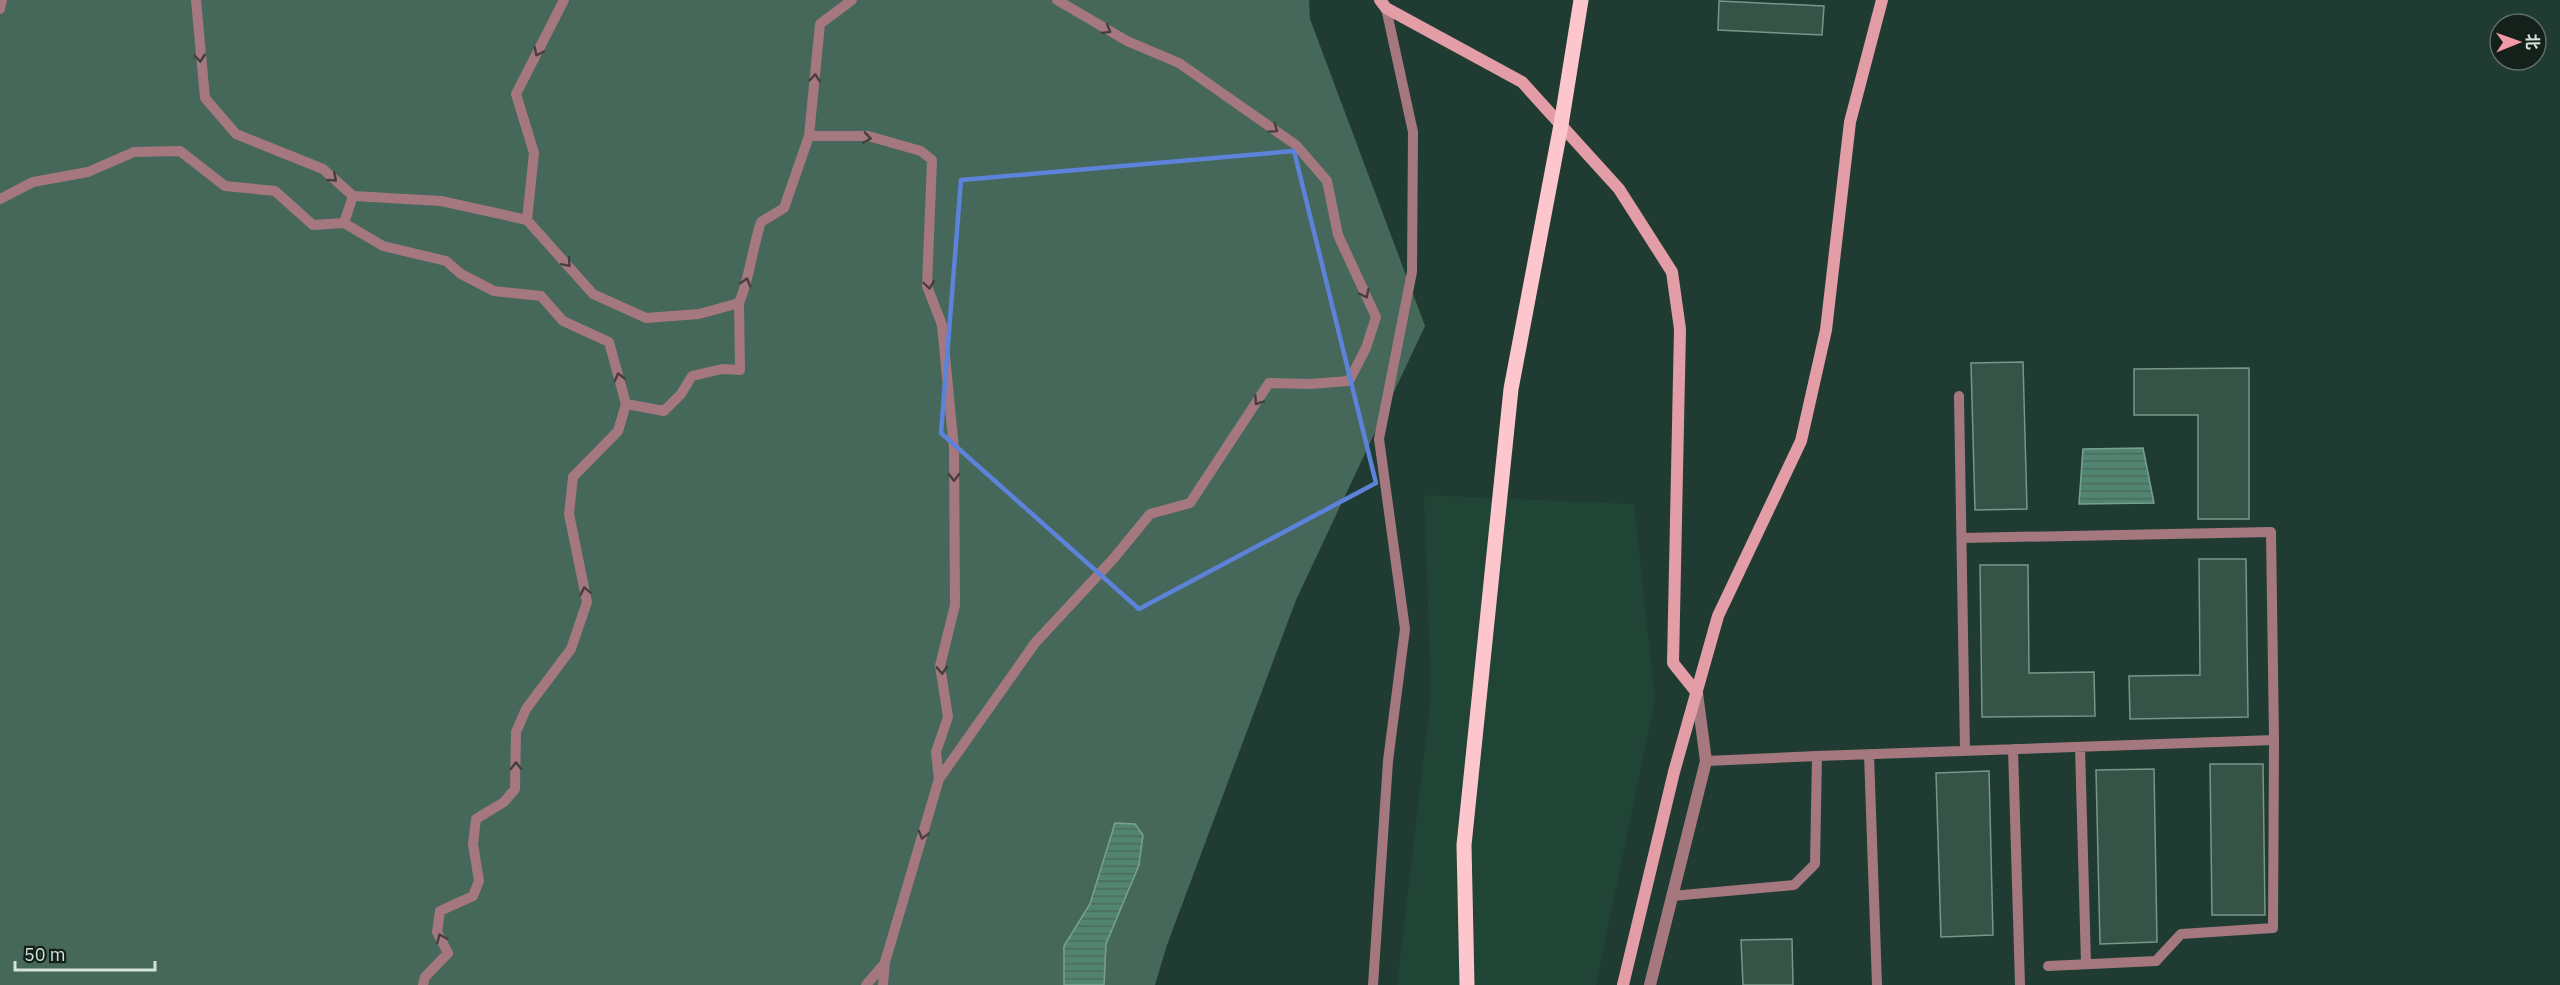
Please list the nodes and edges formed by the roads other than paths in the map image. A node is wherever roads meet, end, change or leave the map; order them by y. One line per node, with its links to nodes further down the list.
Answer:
1 (2, 0): 9 (lane)
2 (196, 0): 12 (lane, one-way to 12)
3 (564, 0): 14 (lane, one-way to 14)
4 (852, 0): 11 (lane, one-way to 4)
5 (1057, 0): 28 (lane, one-way to 28)
6 (1581, 0): 10 (main road)
7 (1882, 0): 20 (street)
8 (1383, 4): 10 (street); 36 (lane)
9 (0, 9)
10 (1561, 125): 20 (street); 37 (main road)
11 (809, 136): 16 (lane, one-way to 11); 28 (lane, one-way to 28)
12 (353, 196): 14 (lane); 15 (lane)
13 (0, 199): 15 (lane)
14 (527, 220): 16 (lane, one-way to 16)
15 (344, 223): 18 (lane, one-way to 15)
16 (739, 303): 18 (lane)
17 (1959, 396): 19 (lane)
18 (627, 404): 33 (lane, one-way to 18)
19 (1962, 538): 21 (lane); 24 (lane)
20 (1697, 693): 27 (street); 38 (street)
21 (2274, 740): 22 (lane); 31 (lane)
22 (2080, 747): 23 (lane); 31 (lane)
23 (2013, 749): 24 (lane); 41 (lane)
24 (1965, 751): 25 (lane)
25 (1869, 754): 26 (lane); 40 (lane)
26 (1817, 756): 27 (lane); 29 (lane)
27 (1706, 761): 29 (street)
28 (939, 779): 30 (lane, one-way to 30)
29 (1672, 896): 39 (street)
30 (885, 962): 34 (lane); 35 (lane)
31 (2086, 964): 32 (lane)
32 (2048, 966)
33 (423, 985)
34 (866, 985)
35 (883, 985)
36 (1373, 985)
37 (1467, 985)
38 (1623, 985)
39 (1650, 985)
40 (1877, 985)
41 (2020, 985)

